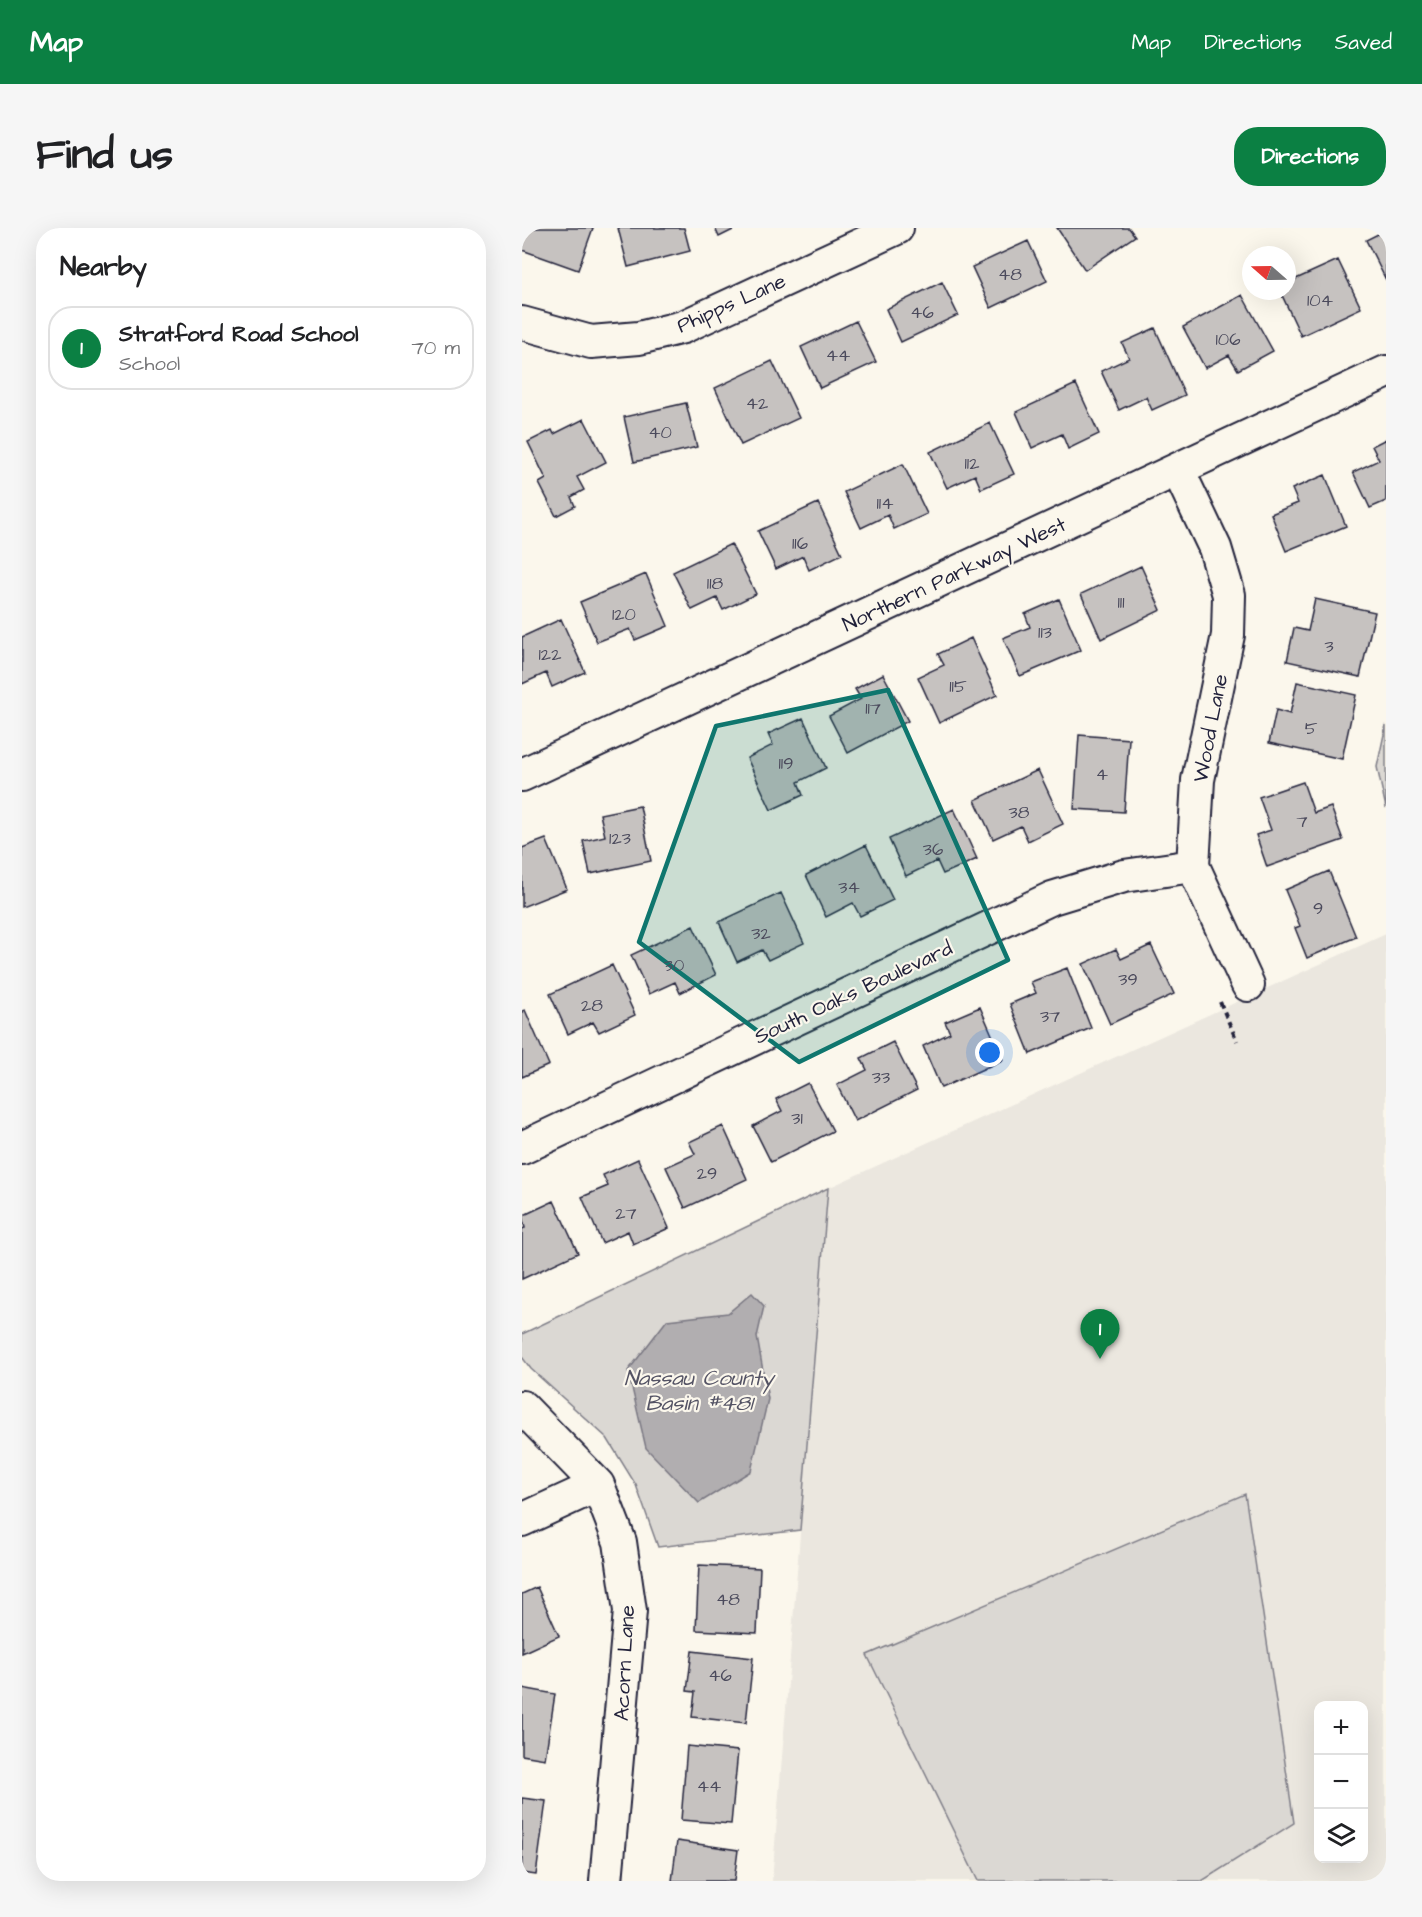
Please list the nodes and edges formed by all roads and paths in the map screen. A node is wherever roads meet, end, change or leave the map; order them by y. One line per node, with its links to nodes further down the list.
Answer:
1 (897, 228): 2 (street, Phipps Lane)
2 (522, 323)
3 (1386, 372): 4 (street, Northern Parkway West)
4 (1178, 470): 5 (street, Northern Parkway West); 6 (street, Wood Lane)
5 (522, 775)
6 (1193, 866): 7 (street, Wood Lane); 10 (street, South Oaks Boulevard)
7 (1248, 985)
8 (1220, 1002): 9 (path)
9 (1237, 1041)
10 (522, 1148)
11 (522, 1407): 12 (street, Acorn Lane)
12 (598, 1485): 13 (street); 14 (street, Acorn Lane)
13 (522, 1520)
14 (606, 1881)

